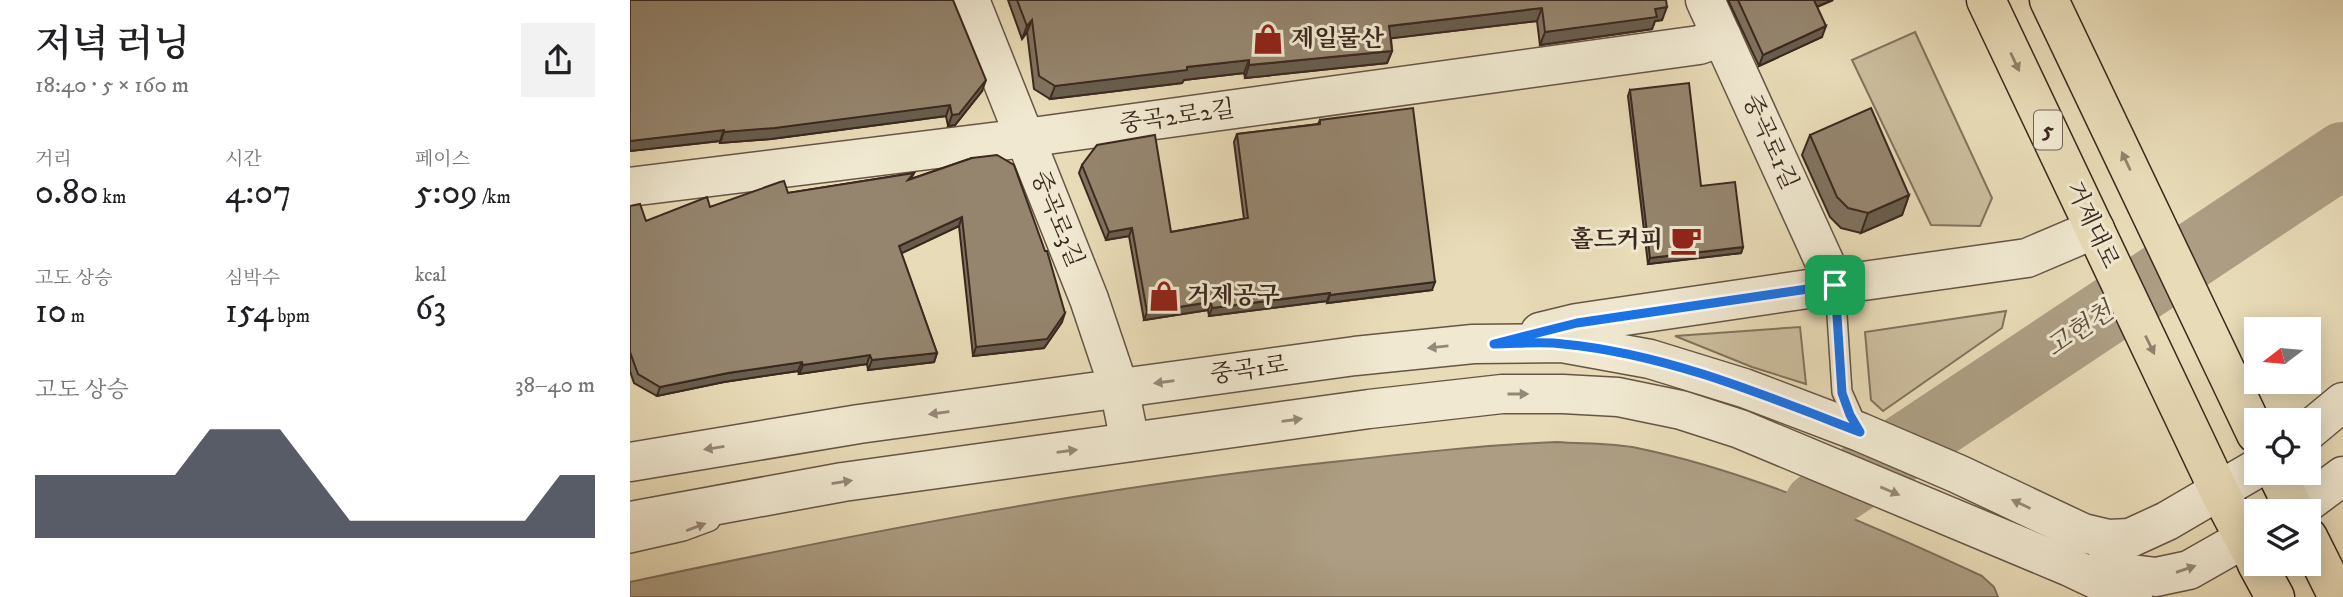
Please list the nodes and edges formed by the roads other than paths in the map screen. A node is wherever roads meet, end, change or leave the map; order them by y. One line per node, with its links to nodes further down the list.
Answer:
1 (970, 0): 6 (street, 중곡로3길)
2 (1705, 0): 5 (street, 중곡로1길)
3 (1986, 0): 8 (main road, 거제대로 / 5, one-way to 8)
4 (2049, 0): 13 (main road, 5, one-way to 4)
5 (1722, 37): 6 (street, 중곡2로2길); 9 (street, 중곡로1길)
6 (1025, 138): 7 (street, 중곡2로2길); 11 (street, 중곡로3길)
7 (630, 187)
8 (2102, 245): 9 (street); 20 (main road, 거제대로 / 5, one-way to 20)
9 (1835, 285): 10 (street); 15 (lane)
10 (1494, 344): 11 (street, 중곡1로, one-way to 11); 15 (street, 중곡1로)
11 (1119, 388): 16 (street, 중곡로3길); 17 (street, 중곡1로, one-way to 17)
12 (2343, 402): 14 (street)
13 (2244, 409)
14 (2321, 420)
15 (1860, 432): 26 (street, 중곡1로, one-way to 15)
16 (1130, 442): 21 (street, one-way to 16); 26 (street, one-way to 26)
17 (632, 455)
18 (2244, 471): 20 (street)
19 (2343, 476): 22 (street)
20 (2212, 477): 24 (main road, 거제대로 / 5); 26 (street)
21 (789, 491): 23 (street); 25 (lane, one-way to 21)
22 (2311, 499)
23 (630, 521)
24 (2244, 533)
25 (630, 543)
26 (2076, 550): 27 (street, one-way to 27); 30 (street)
27 (2244, 552)
28 (2321, 563): 32 (main road)
29 (2265, 576): 31 (main road, 거제대로 / 5)
30 (2133, 597)
31 (2274, 597)
32 (2338, 597)

